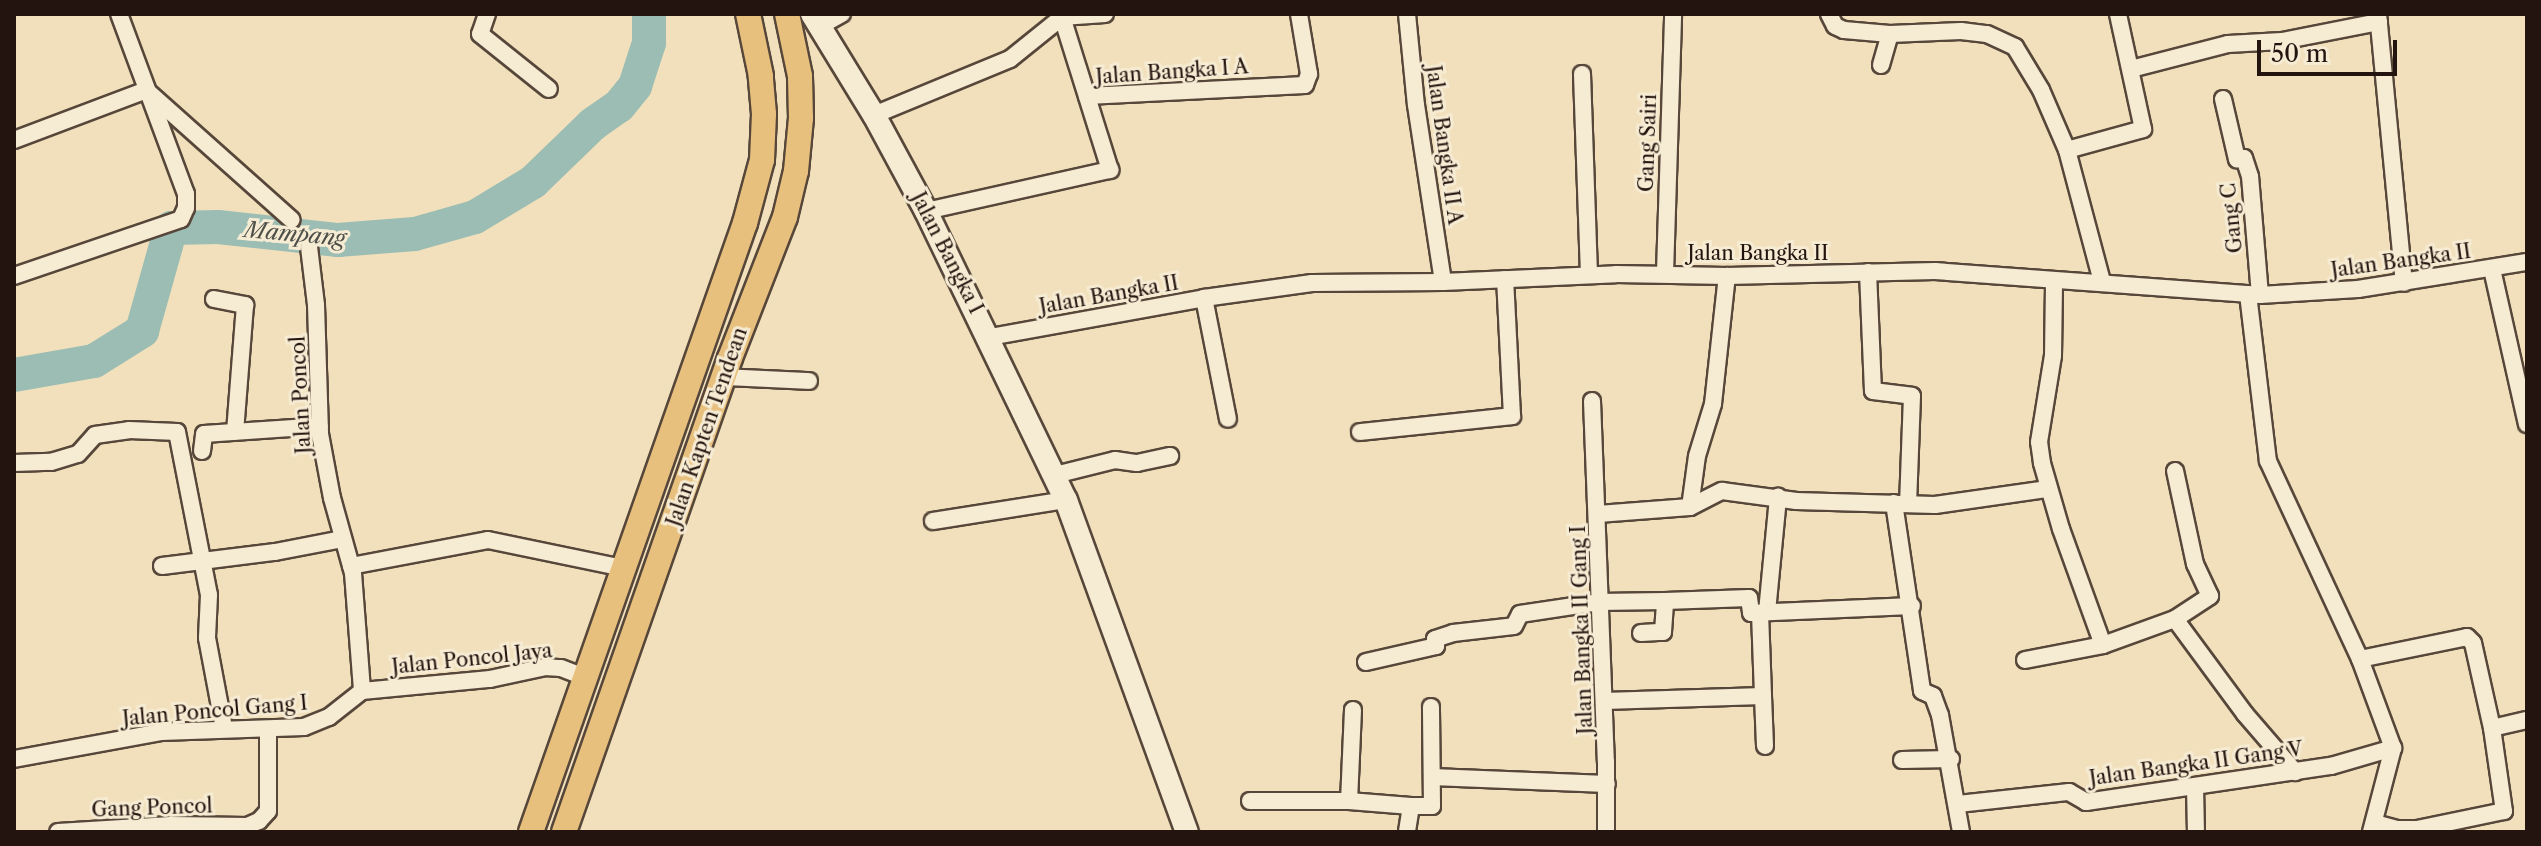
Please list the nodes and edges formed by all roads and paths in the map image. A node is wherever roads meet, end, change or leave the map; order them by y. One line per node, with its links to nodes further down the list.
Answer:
1 (119, 14): 20 (street)
2 (487, 14): 19 (street)
3 (748, 14): 69 (main road, Jalan Kapten Tendean)
4 (787, 14): 45 (main road, Jalan Kapten Tendean)
5 (842, 14): 14 (street)
6 (1105, 14): 12 (street)
7 (1299, 14): 21 (street, Jalan Bangka I A)
8 (1407, 14): 38 (street, Jalan Bangka II A)
9 (1673, 14): 32 (street, Gang Sairi)
10 (1829, 14): 15 (street)
11 (2118, 14): 17 (street)
12 (1062, 16): 21 (street); 23 (street)
13 (2378, 18): 17 (street); 40 (street)
14 (816, 20): 23 (street, Jalan Bangka I)
15 (1890, 34): 16 (street); 25 (street)
16 (1881, 65)
17 (2131, 69): 25 (street)
18 (1582, 74): 33 (street)
19 (549, 89)
20 (146, 90): 24 (street); 27 (street); 34 (street)
21 (1087, 96): 26 (street, Jalan Bangka I A)
22 (2223, 99): 41 (street, Gang C)
23 (874, 115): 26 (street, Jalan Bangka I)
24 (14, 140)
25 (2067, 150): 39 (street)
26 (926, 211): 44 (street, Jalan Bangka I)
27 (292, 220)
28 (309, 247): 50 (street, Jalan Poncol)
29 (2527, 262): 30 (street, Jalan Bangka II)
30 (2492, 269): 40 (street, Jalan Bangka II); 49 (street)
31 (1868, 272): 35 (street, Jalan Bangka II); 37 (street, Jalan Bangka II); 61 (street)
32 (1665, 273): 33 (street, Jalan Bangka II); 35 (street, Jalan Bangka II)
33 (1589, 275): 36 (street, Jalan Bangka II)
34 (14, 276)
35 (1727, 276): 62 (street)
36 (1505, 279): 38 (street, Jalan Bangka II); 52 (street)
37 (2054, 281): 39 (street, Jalan Bangka II); 58 (street)
38 (1443, 282): 42 (street, Jalan Bangka II)
39 (2102, 282): 41 (street, Jalan Bangka II)
40 (2404, 283): 41 (street, Jalan Bangka II)
41 (2254, 295): 77 (street)
42 (1204, 298): 44 (street, Jalan Bangka II); 48 (street)
43 (214, 299): 51 (street)
44 (990, 337): 57 (street, Jalan Bangka I)
45 (724, 377): 46 (street); 107 (main road, Jalan Kapten Tendean)
46 (809, 381)
47 (1592, 401): 63 (street)
48 (1228, 419)
49 (2527, 424)
50 (320, 426): 51 (street); 65 (street, Jalan Poncol)
51 (235, 432): 53 (street)
52 (1360, 432)
53 (202, 451)
54 (1170, 456): 57 (street)
55 (14, 463): 66 (street)
56 (2175, 471): 74 (street)
57 (1055, 475): 60 (street, Jalan Bangka I)
58 (2048, 489): 61 (street, Jalan Bangka II Gang I); 76 (street)
59 (1778, 497): 61 (street, Jalan Bangka II Gang I); 62 (street, Jalan Bangka II Gang I); 73 (street)
60 (1066, 500): 64 (street); 108 (street, Jalan Bangka I)
61 (1901, 503): 72 (street)
62 (1690, 507): 63 (street, Jalan Bangka II Gang I)
63 (1598, 514): 71 (street, Jalan Bangka II Gang I)
64 (933, 521)
65 (342, 539): 66 (street); 68 (street, Jalan Poncol)
66 (202, 559): 67 (street); 87 (street)
67 (162, 566)
68 (351, 566): 69 (street); 81 (street, Jalan Poncol)
69 (623, 568): 80 (main road, Jalan Kapten Tendean)
70 (1665, 601): 71 (street); 73 (street); 75 (street)
71 (1599, 602): 79 (street); 83 (street, Jalan Bangka II Gang I)
72 (1912, 606): 73 (street); 93 (street)
73 (1764, 612): 82 (street)
74 (2175, 619): 76 (street); 95 (street)
75 (1641, 633)
76 (2103, 645): 78 (street)
77 (2360, 659): 88 (street); 91 (street)
78 (2025, 660)
79 (1366, 662)
80 (584, 677): 81 (street, Jalan Poncol Jaya); 106 (main road, Jalan Kapten Tendean)
81 (362, 691): 89 (street, Jalan Poncol Gang I)
82 (1763, 696): 83 (street); 90 (street)
83 (1604, 701): 97 (street, Jalan Bangka II Gang I)
84 (1431, 707): 96 (street)
85 (1353, 710): 100 (street)
86 (2527, 720): 88 (street)
87 (224, 728): 89 (street, Jalan Poncol Gang I); 92 (street, Jalan Poncol Gang I)
88 (2492, 728): 103 (street)
89 (268, 730): 104 (street)
90 (1765, 746)
91 (2393, 748): 95 (street, Jalan Bangka II Gang V); 103 (street)
92 (14, 759)
93 (1951, 759): 94 (street); 101 (street)
94 (1902, 760)
95 (2295, 772): 98 (street, Jalan Bangka II Gang V)
96 (1432, 777): 97 (street); 102 (street)
97 (1607, 784): 110 (street, Jalan Bangka II Gang I)
98 (2195, 786): 101 (street, Jalan Bangka II Gang V); 112 (street)
99 (1250, 801): 100 (street)
100 (1349, 801): 102 (street)
101 (1958, 804): 111 (street)
102 (1411, 806): 109 (street)
103 (2372, 827)
104 (247, 829): 105 (street, Gang Poncol)
105 (58, 832)
106 (531, 832)
107 (564, 832)
108 (1187, 832)
109 (1407, 832)
110 (1606, 832)
111 (1961, 832)
112 (2196, 832)

